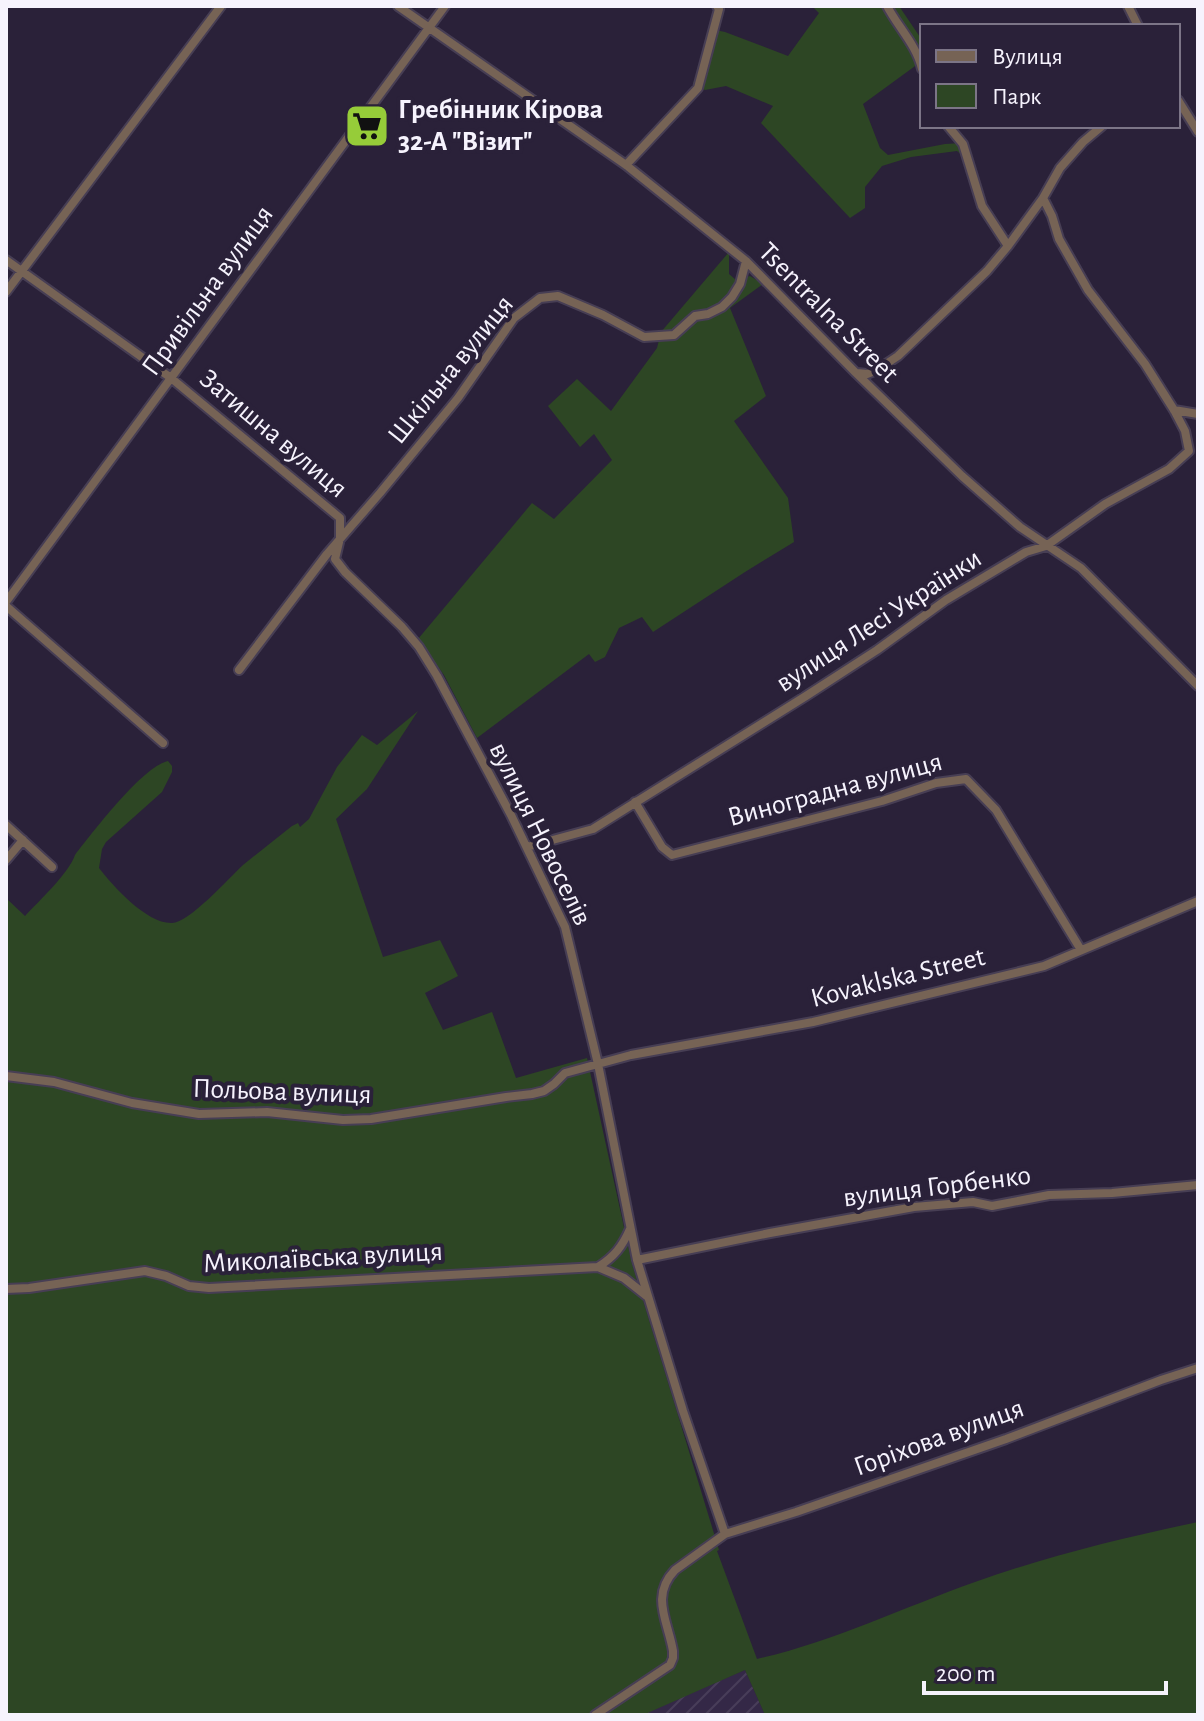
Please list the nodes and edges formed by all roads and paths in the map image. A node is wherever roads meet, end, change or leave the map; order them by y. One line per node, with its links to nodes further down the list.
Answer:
1 (221, 6): 21 (street)
2 (398, 6): 8 (street, Tsentralna Street)
3 (445, 6): 8 (street, Привільна вулиця)
4 (717, 6): 16 (street)
5 (887, 6): 9 (street)
6 (1128, 6): 7 (street)
7 (1137, 24)
8 (427, 27): 16 (street, Tsentralna Street); 24 (street, Привільна вулиця)
9 (920, 60)
10 (1180, 103): 12 (street)
11 (1198, 111): 12 (street)
12 (1187, 112): 15 (street)
13 (950, 128): 18 (street)
14 (1100, 128): 17 (street)
15 (1198, 132)
16 (626, 165): 20 (street, Tsentralna Street)
17 (1043, 198): 18 (street); 25 (street)
18 (1008, 246): 23 (street)
19 (6, 260): 21 (street, Затишна вулиця)
20 (746, 261): 23 (street, Tsentralna Street); 27 (street, Шкільна вулиця)
21 (22, 271): 22 (street); 24 (street, Затишна вулиця)
22 (6, 292)
23 (856, 373): 28 (street, Tsentralna Street)
24 (171, 378): 27 (street, Затишна вулиця); 29 (street, Привільна вулиця)
25 (1174, 410): 26 (street); 28 (street, вулиця Лесі Українки)
26 (1198, 414)
27 (340, 538): 30 (street, Шкільна вулиця); 36 (street, вулиця Новоселів)
28 (1046, 546): 31 (street, Tsentralna Street); 33 (street, вулиця Лесі Українки)
29 (6, 604): 32 (street)
30 (239, 670)
31 (1198, 686)
32 (163, 743)
33 (635, 802): 36 (street, вулиця Лесі Українки); 40 (street, Виноградна вулиця)
34 (6, 825): 35 (street)
35 (23, 840): 37 (street); 38 (street)
36 (527, 847): 41 (street, вулиця Новоселів)
37 (6, 860)
38 (52, 867)
39 (1198, 901): 40 (street, Kovaklska Street)
40 (1081, 950): 41 (street, Kovaklska Street)
41 (598, 1064): 42 (street, Польова вулиця); 44 (street, вулиця Новоселів)
42 (6, 1076)
43 (1198, 1185): 45 (street, вулиця Горбенко)
44 (630, 1229): 45 (street, вулиця Новоселів); 46 (street)
45 (637, 1260): 48 (street, вулиця Новоселів)
46 (598, 1267): 47 (street, Миколаївська вулиця); 48 (street)
47 (6, 1289)
48 (648, 1297): 50 (street, вулиця Новоселів)
49 (1198, 1368): 50 (street, Горіхова вулиця)
50 (725, 1534): 51 (street, Горіхова вулиця)
51 (595, 1715)

